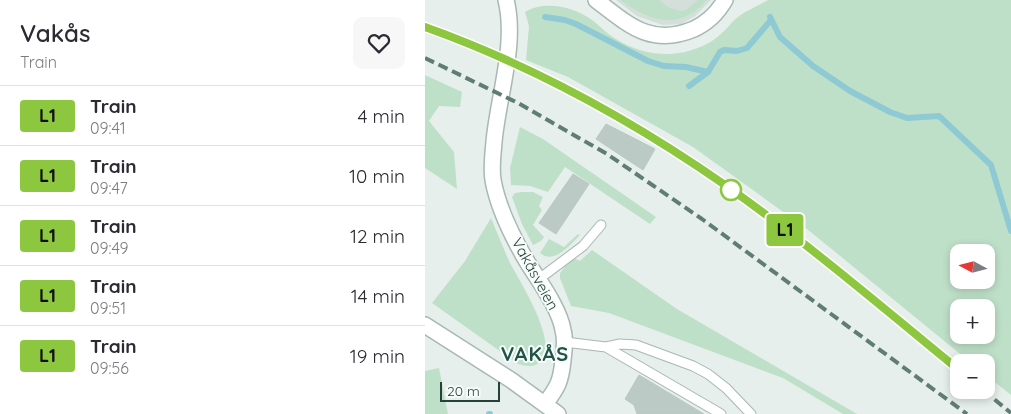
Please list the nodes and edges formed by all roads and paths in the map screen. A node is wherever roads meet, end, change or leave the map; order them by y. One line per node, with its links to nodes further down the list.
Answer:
1 (506, 0): 5 (street, Vakåsveien)
2 (596, 0): 3 (street)
3 (725, 0)
4 (601, 224): 5 (lane)
5 (539, 279): 7 (street, Vakåsveien)
6 (426, 327): 9 (street)
7 (565, 342): 8 (lane); 9 (street, Vakåsveien)
8 (605, 347): 11 (lane); 13 (lane)
9 (545, 404): 10 (street)
10 (558, 414)
11 (721, 414)
12 (744, 414): 13 (lane)
13 (750, 414)

